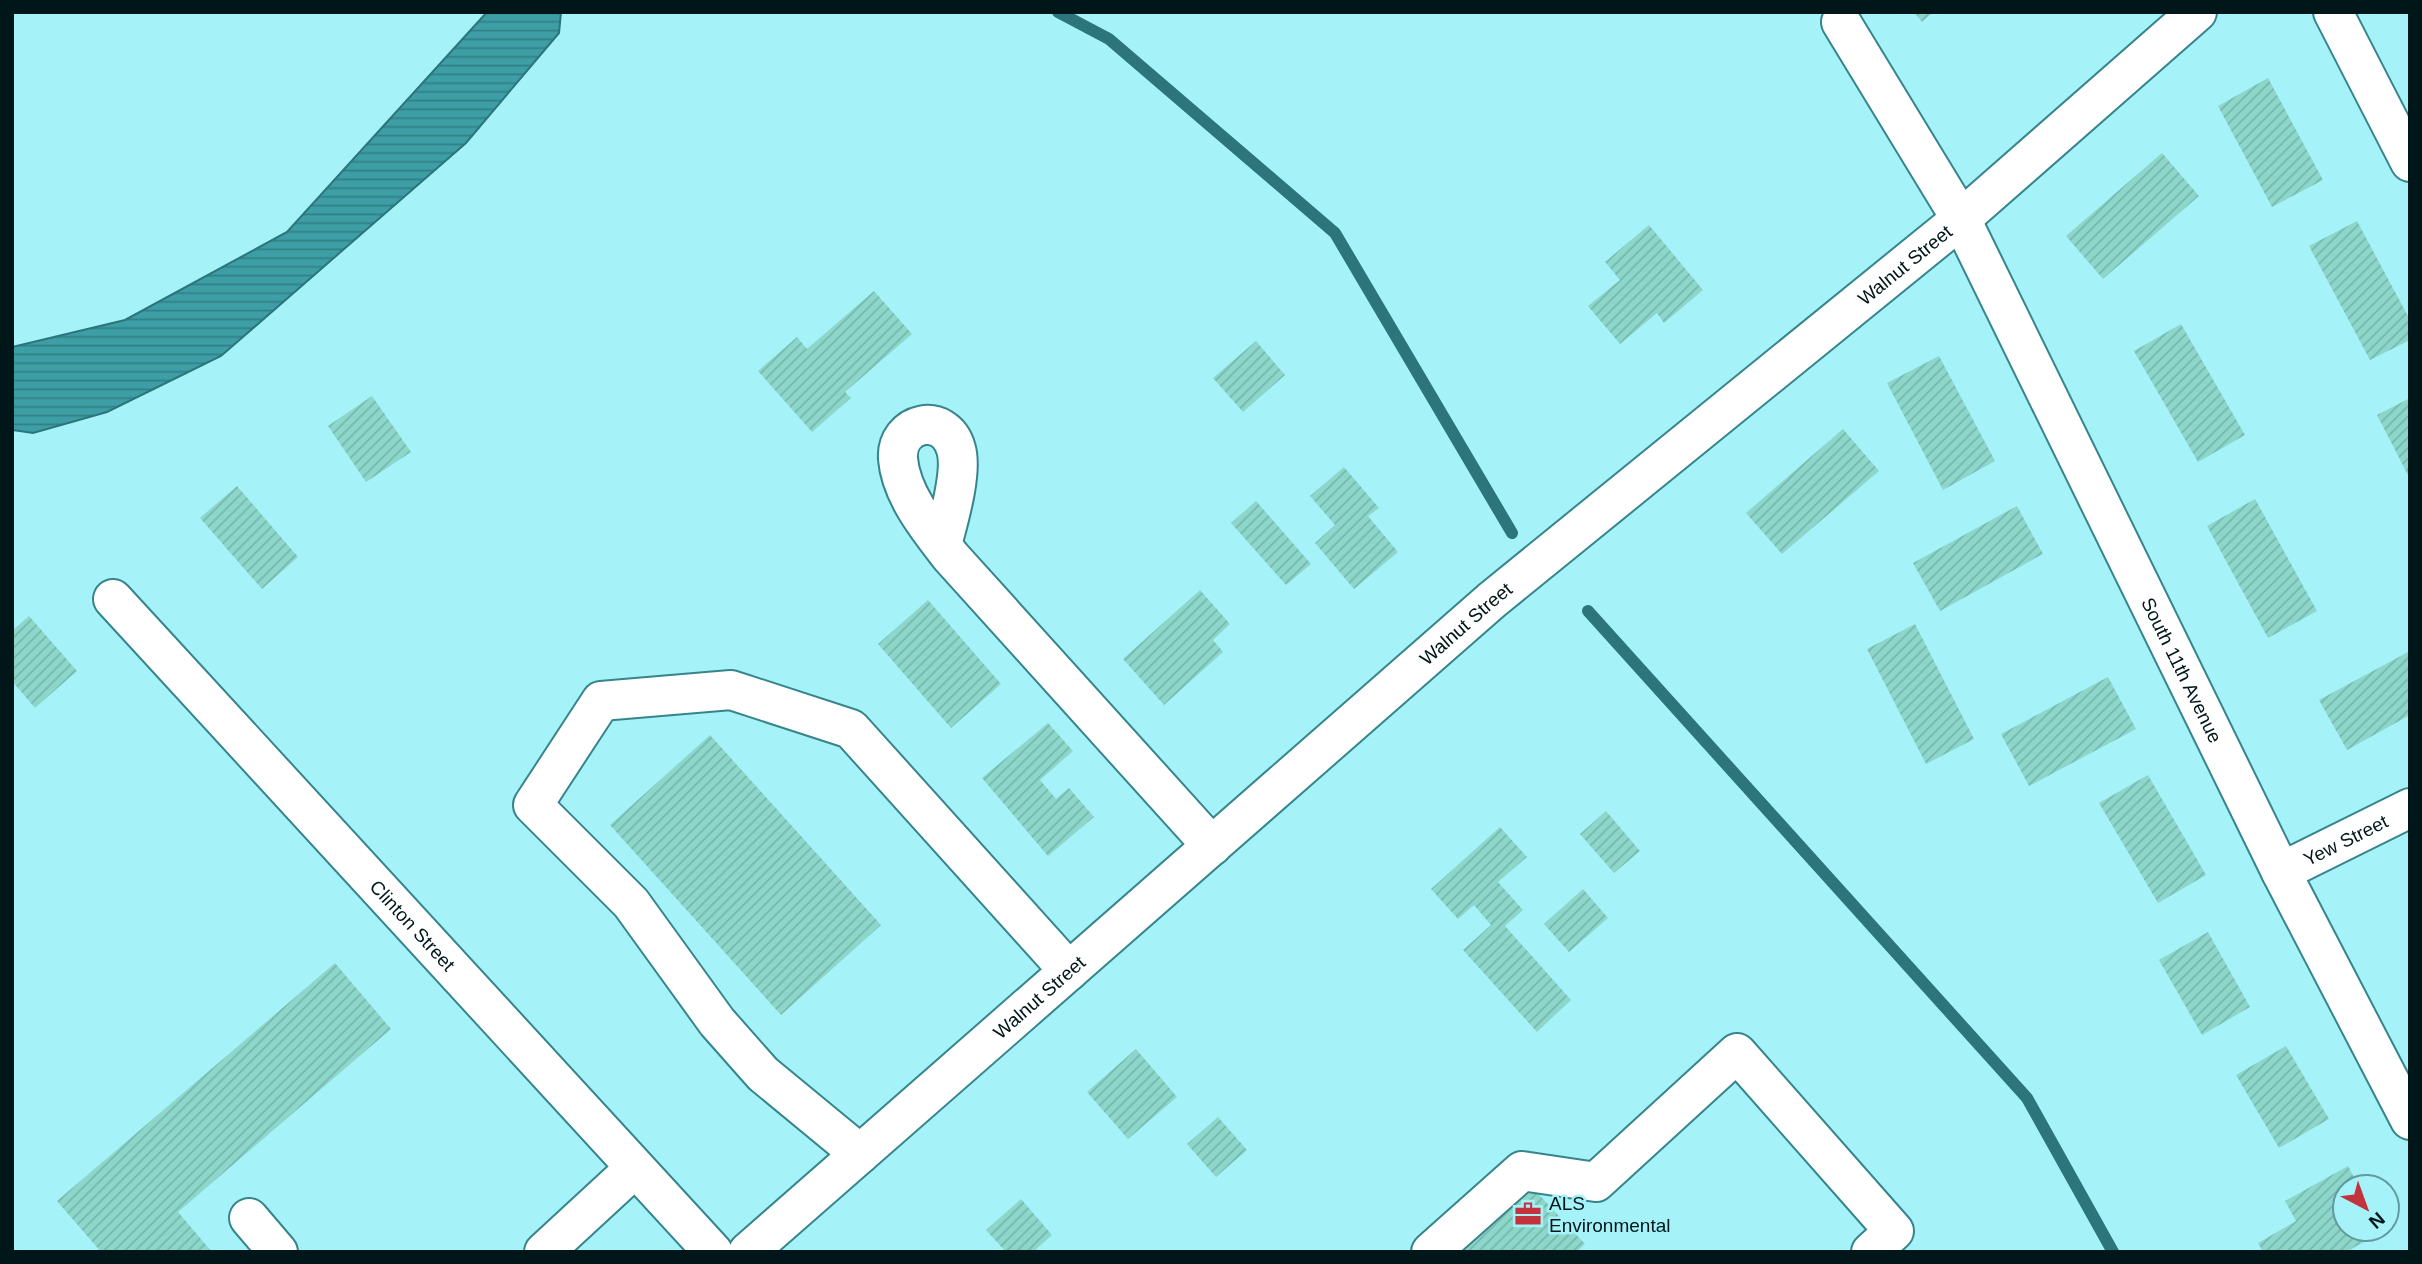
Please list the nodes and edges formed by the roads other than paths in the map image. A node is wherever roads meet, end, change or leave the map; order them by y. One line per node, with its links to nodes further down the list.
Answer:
1 (2197, 12): 5 (street, Walnut Street)
2 (2333, 12): 4 (street)
3 (1841, 22): 5 (street, South 11th Avenue)
4 (2410, 162)
5 (1961, 219): 9 (street, Walnut Street); 10 (street, South 11th Avenue)
6 (942, 545): 9 (street)
7 (113, 599): 14 (street, Clinton Street)
8 (2410, 808): 10 (street, Yew Street)
9 (1212, 846): 11 (street, Walnut Street)
10 (2281, 872): 12 (street, South 11th Avenue)
11 (1069, 971): 13 (street, Walnut Street); 13 (street)
12 (2410, 1120)
13 (860, 1154): 19 (street, Walnut Street)
14 (635, 1168): 17 (street); 18 (street, Clinton Street)
15 (249, 1218): 16 (street)
16 (278, 1252)
17 (544, 1252)
18 (713, 1252)
19 (748, 1252)
20 (1431, 1252): 21 (street)
21 (1871, 1252)

